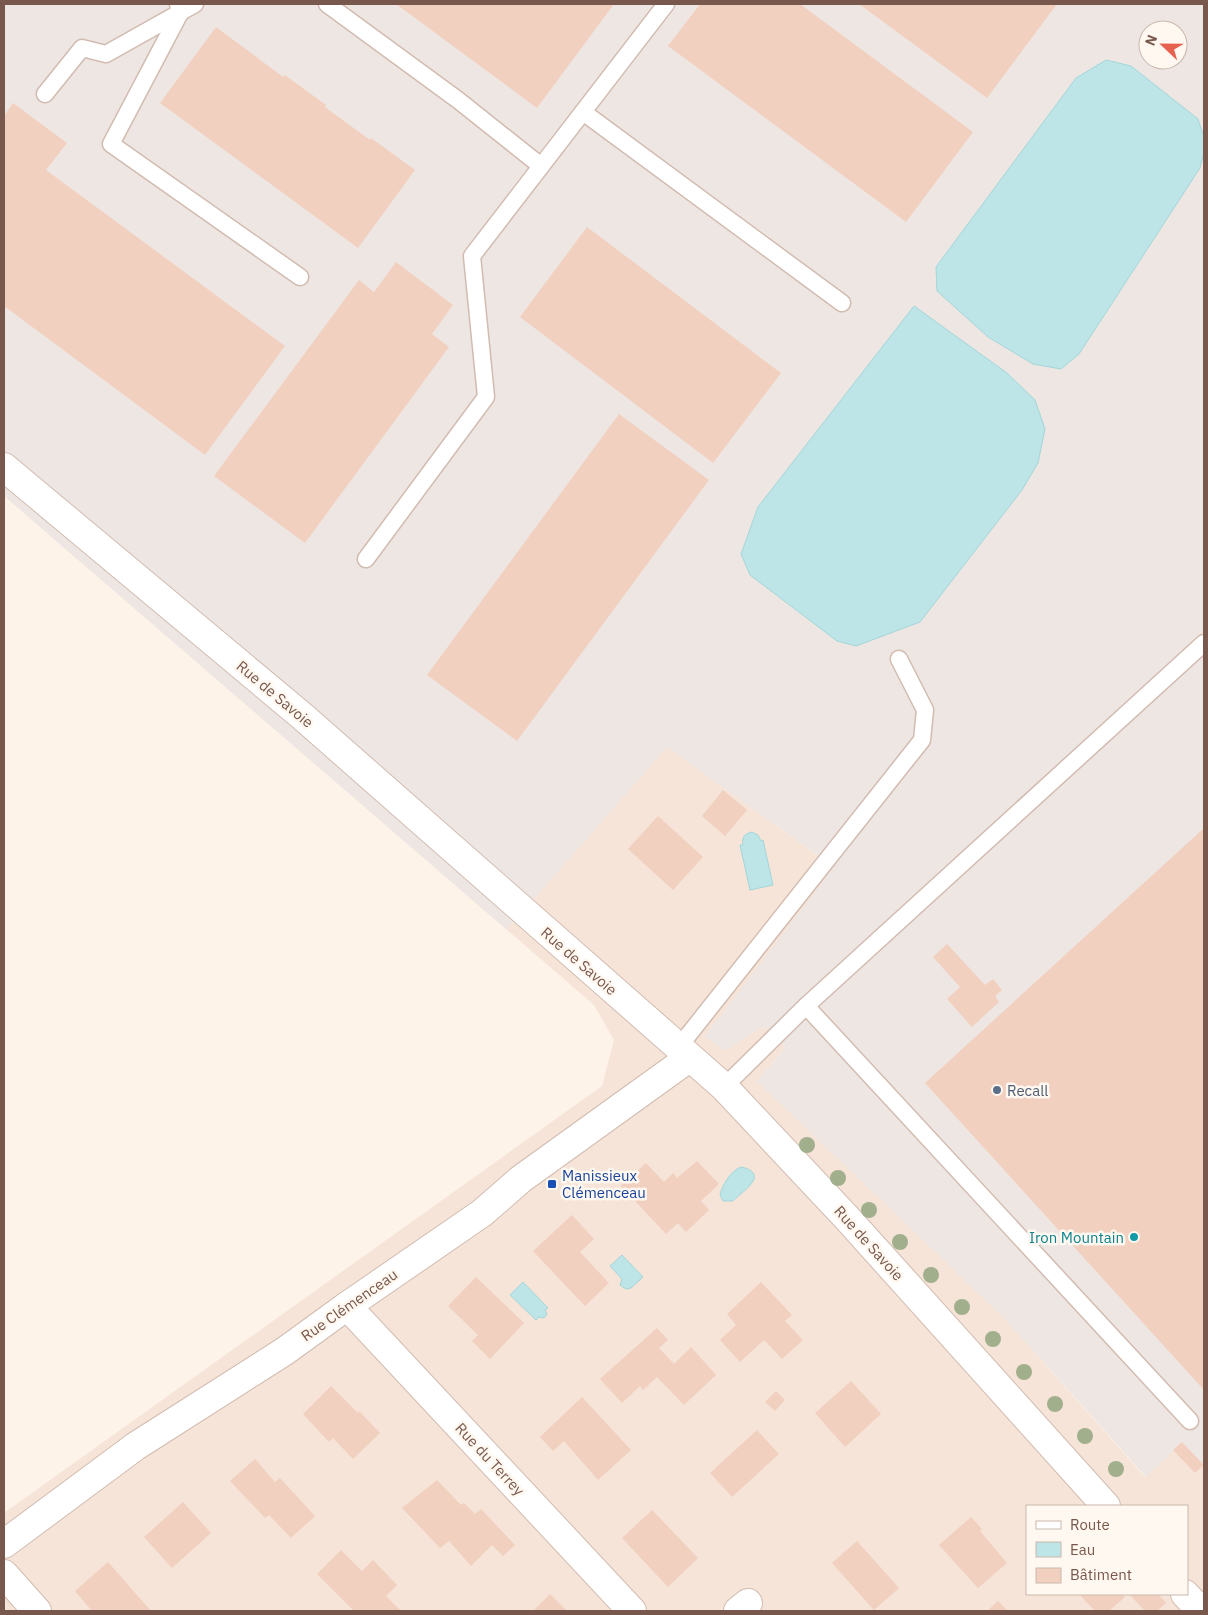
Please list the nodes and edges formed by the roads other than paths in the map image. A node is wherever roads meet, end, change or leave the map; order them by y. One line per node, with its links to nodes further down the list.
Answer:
1 (195, 4): 4 (lane)
2 (327, 4): 7 (lane)
3 (666, 4): 6 (lane)
4 (179, 8): 5 (lane); 8 (lane)
5 (45, 94)
6 (583, 112): 7 (lane); 9 (lane)
7 (541, 166): 11 (lane)
8 (300, 277)
9 (842, 303)
10 (4, 467): 15 (street, Rue de Savoie)
11 (366, 559)
12 (1204, 643): 14 (lane)
13 (900, 659): 15 (lane)
14 (806, 1006): 16 (lane); 18 (lane)
15 (684, 1053): 16 (street, Rue de Savoie); 17 (street, Rue Clémenceau)
16 (724, 1088): 19 (street, Rue de Savoie)
17 (347, 1306): 20 (street, Rue Clémenceau); 24 (street, Rue du Terrey)
18 (1190, 1421)
19 (1105, 1505)
20 (4, 1544)
21 (4, 1574): 23 (street)
22 (1186, 1595): 25 (street)
23 (37, 1611)
24 (632, 1611)
25 (1201, 1611)

